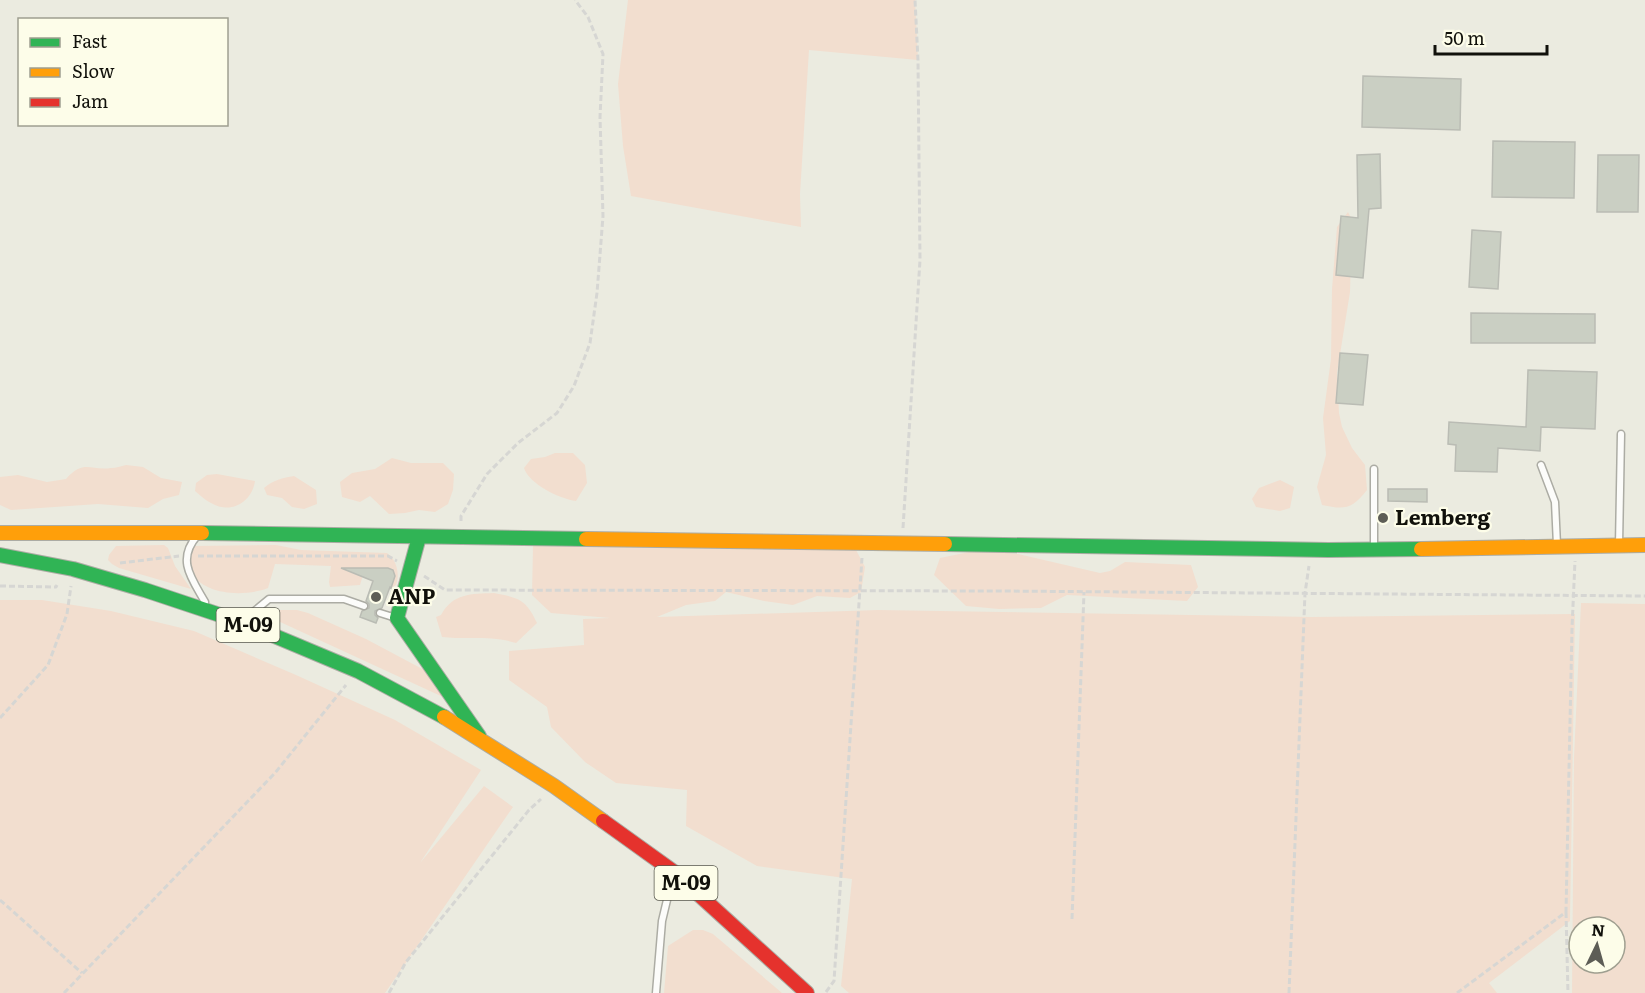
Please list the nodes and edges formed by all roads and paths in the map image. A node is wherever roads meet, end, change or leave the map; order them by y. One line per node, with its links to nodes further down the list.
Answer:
1 (575, 0): 9 (path)
2 (915, 0): 10 (path)
3 (1621, 434): 14 (lane)
4 (1540, 465): 12 (lane)
5 (1374, 469): 17 (lane)
6 (0, 533): 7 (main road)
7 (199, 533): 8 (main road); 19 (lane)
8 (419, 537): 9 (main road); 21 (main road)
9 (460, 538): 11 (main road)
10 (902, 542): 11 (main road); 16 (main road)
11 (862, 543): 24 (path)
12 (1557, 545): 13 (main road); 17 (main road)
13 (1576, 545): 14 (main road); 27 (path)
14 (1619, 545): 15 (main road)
15 (1645, 545)
16 (1311, 549): 17 (main road); 26 (path)
17 (1374, 549)
18 (0, 555): 22 (main road, М-09)
19 (186, 556): 20 (path); 21 (path); 30 (lane)
20 (116, 564)
21 (412, 568): 24 (path); 32 (main road)
22 (73, 569): 23 (path); 30 (main road, М-09); 35 (path)
23 (0, 586)
24 (860, 591): 25 (path); 47 (path)
25 (1084, 592): 26 (path); 41 (path)
26 (1305, 593): 27 (path); 48 (path)
27 (1574, 596): 28 (path); 40 (path)
28 (1645, 596)
29 (364, 606): 33 (lane)
30 (212, 613): 33 (main road, М-09)
31 (380, 613): 32 (lane)
32 (397, 618): 36 (main road)
33 (241, 622): 34 (main road, М-09)
34 (358, 671): 36 (main road, М-09); 42 (path)
35 (0, 718)
36 (480, 738): 37 (main road, М-09)
37 (554, 786): 38 (main road, М-09); 44 (path)
38 (674, 872): 45 (lane); 46 (main road, М-09)
39 (0, 900): 42 (path)
40 (1566, 912): 49 (path); 50 (path)
41 (1072, 919)
42 (82, 973): 43 (path)
43 (64, 993)
44 (389, 993)
45 (656, 993)
46 (807, 993)
47 (825, 993)
48 (1289, 993)
49 (1457, 993)
50 (1568, 993)

